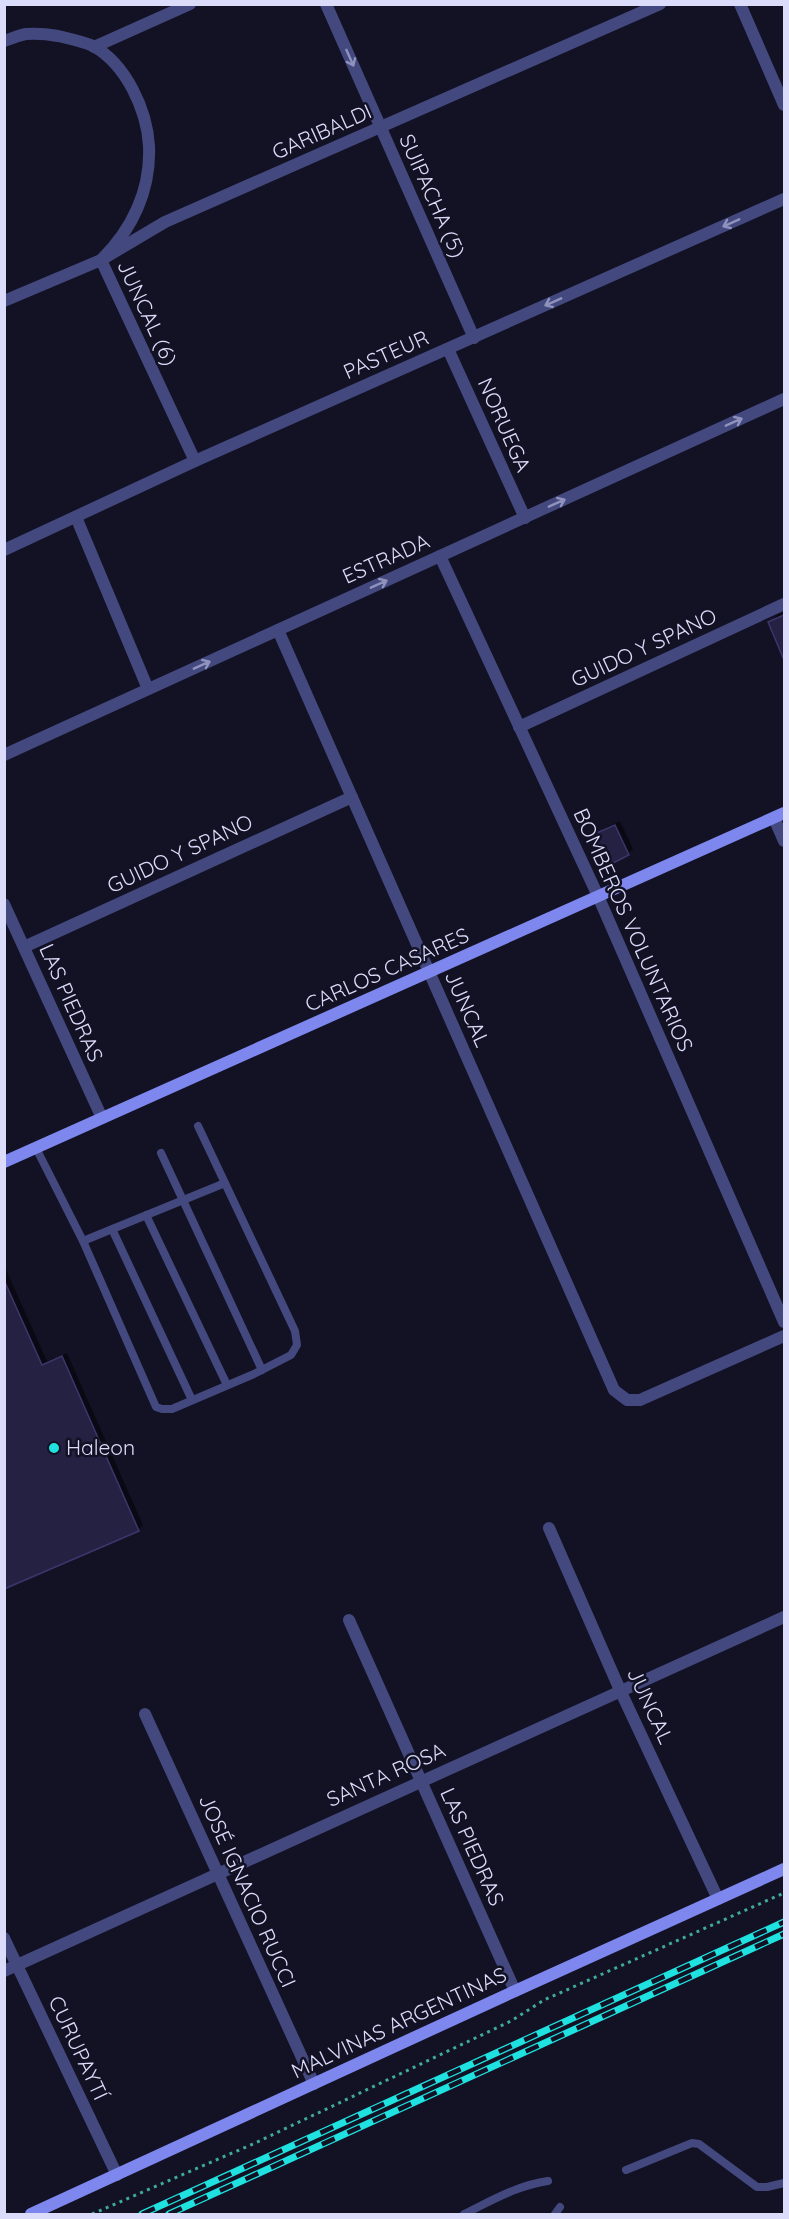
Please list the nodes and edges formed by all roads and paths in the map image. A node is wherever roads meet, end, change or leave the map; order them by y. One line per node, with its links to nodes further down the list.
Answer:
1 (190, 4): 6 (street)
2 (326, 4): 8 (street, SUIPACHA (5), one-way to 8)
3 (660, 4): 8 (street, GARIBALDI)
4 (740, 4): 7 (street)
5 (4, 41): 6 (street, JUNCAL (6))
6 (94, 47): 10 (street, JUNCAL (6))
7 (784, 105)
8 (380, 127): 10 (street, GARIBALDI); 12 (street, SUIPACHA (5))
9 (784, 199): 12 (street, PASTEUR, one-way to 12)
10 (101, 260): 11 (street, GARIBALDI); 15 (street, JUNCAL (6))
11 (4, 301)
12 (474, 338): 13 (street, PASTEUR)
13 (448, 349): 15 (street, PASTEUR); 17 (street, NORUEGA)
14 (784, 399): 17 (street, ESTRADA, one-way to 14)
15 (195, 461): 16 (street, PASTEUR)
16 (76, 517): 18 (street, PASTEUR); 22 (street)
17 (525, 518): 19 (street, ESTRADA)
18 (4, 550)
19 (440, 556): 21 (street, ESTRADA, one-way to 19); 23 (street, BOMBEROS VOLUNTARIOS)
20 (784, 604): 23 (street, GUIDO Y SPANO)
21 (278, 630): 22 (street, ESTRADA, one-way to 21); 25 (street, JUNCAL)
22 (148, 689): 24 (street, ESTRADA)
23 (519, 727): 28 (street, BOMBEROS VOLUNTARIOS)
24 (4, 755)
25 (352, 797): 30 (street, GUIDO Y SPANO); 31 (street, JUNCAL)
26 (779, 815): 27 (street); 28 (street, CARLOS CASARES)
27 (784, 841)
28 (598, 896): 31 (street, CARLOS CASARES); 42 (street, BOMBEROS VOLUNTARIOS)
29 (4, 904): 30 (street, LAS PIEDRAS)
30 (24, 947): 32 (street, LAS PIEDRAS)
31 (429, 972): 32 (street, CARLOS CASARES); 43 (street, JUNCAL)
32 (102, 1118): 34 (street, CARLOS CASARES)
33 (198, 1126): 37 (lane)
34 (36, 1148): 36 (street, CARLOS CASARES); 41 (lane)
35 (161, 1153): 38 (lane)
36 (4, 1162)
37 (225, 1183): 38 (lane); 44 (lane)
38 (184, 1200): 39 (lane); 44 (lane)
39 (146, 1215): 40 (lane); 45 (lane)
40 (112, 1229): 41 (lane); 46 (lane)
41 (83, 1241): 46 (lane)
42 (784, 1322)
43 (784, 1336)
44 (262, 1370): 45 (lane)
45 (227, 1385): 46 (lane)
46 (192, 1400)
47 (549, 1528): 50 (street, JUNCAL)
48 (784, 1617): 50 (street, SANTA ROSA)
49 (349, 1620): 52 (street, LAS PIEDRAS)
50 (620, 1690): 52 (street, SANTA ROSA); 56 (street, JUNCAL)
51 (145, 1714): 54 (street, JOSÉ IGNACIO RUCCI)
52 (421, 1781): 54 (street, SANTA ROSA); 60 (street, LAS PIEDRAS)
53 (784, 1869): 56 (street, MALVINAS ARGENTINAS)
54 (218, 1874): 58 (street, SANTA ROSA); 61 (street, JOSÉ IGNACIO RUCCI)
55 (784, 1893): 67 (path)
56 (718, 1899): 60 (street, MALVINAS ARGENTINAS)
57 (4, 1938): 58 (street, CURUPAYTÍ)
58 (18, 1965): 59 (street, SANTA ROSA); 63 (street, CURUPAYTÍ)
59 (4, 1971)
60 (515, 1991): 61 (street, MALVINAS ARGENTINAS)
61 (314, 2084): 63 (street, MALVINAS ARGENTINAS)
62 (626, 2170): 65 (lane)
63 (117, 2175): 66 (street, MALVINAS ARGENTINAS)
64 (548, 2181): 68 (lane)
65 (784, 2184)
66 (31, 2214)
67 (92, 2214)
68 (464, 2214)

